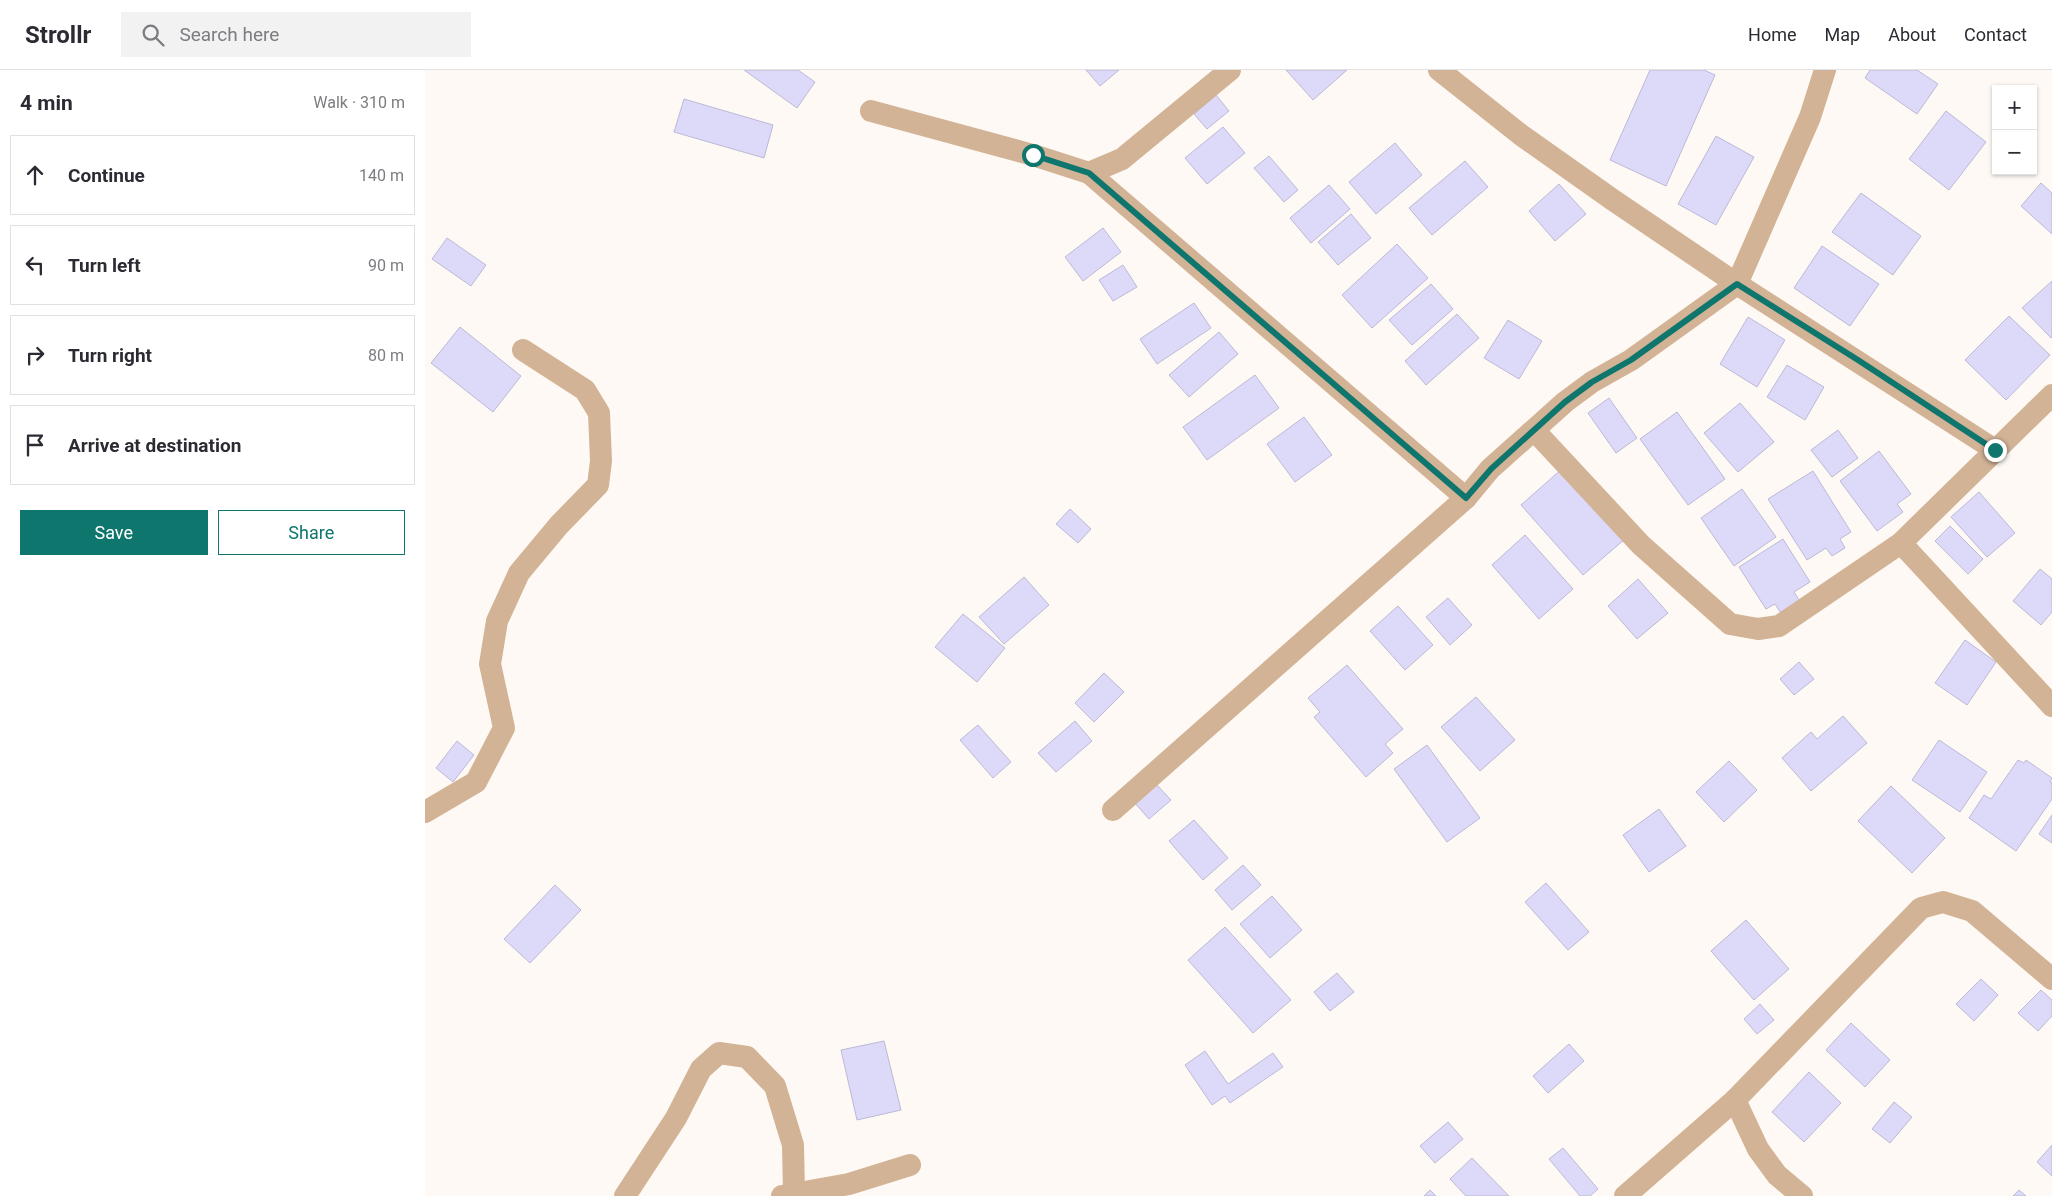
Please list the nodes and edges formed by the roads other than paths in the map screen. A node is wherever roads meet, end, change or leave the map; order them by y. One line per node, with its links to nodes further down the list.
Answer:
1 (1230, 70): 5 (street)
2 (1439, 70): 6 (street)
3 (1825, 70): 6 (street)
4 (871, 111): 5 (street)
5 (1089, 173): 11 (street)
6 (1737, 284): 9 (street); 10 (street)
7 (523, 350): 15 (street)
8 (2052, 395): 10 (street)
9 (1534, 430): 11 (street); 12 (street)
10 (1995, 450): 12 (street)
11 (1466, 498): 14 (street)
12 (1901, 543): 13 (street)
13 (2052, 706)
14 (1113, 810)
15 (425, 812)
16 (2052, 979): 17 (street)
17 (1735, 1100): 21 (street); 22 (street)
18 (910, 1165): 19 (street)
19 (788, 1195): 20 (street)
20 (625, 1196)
21 (1625, 1196)
22 (1802, 1196)

